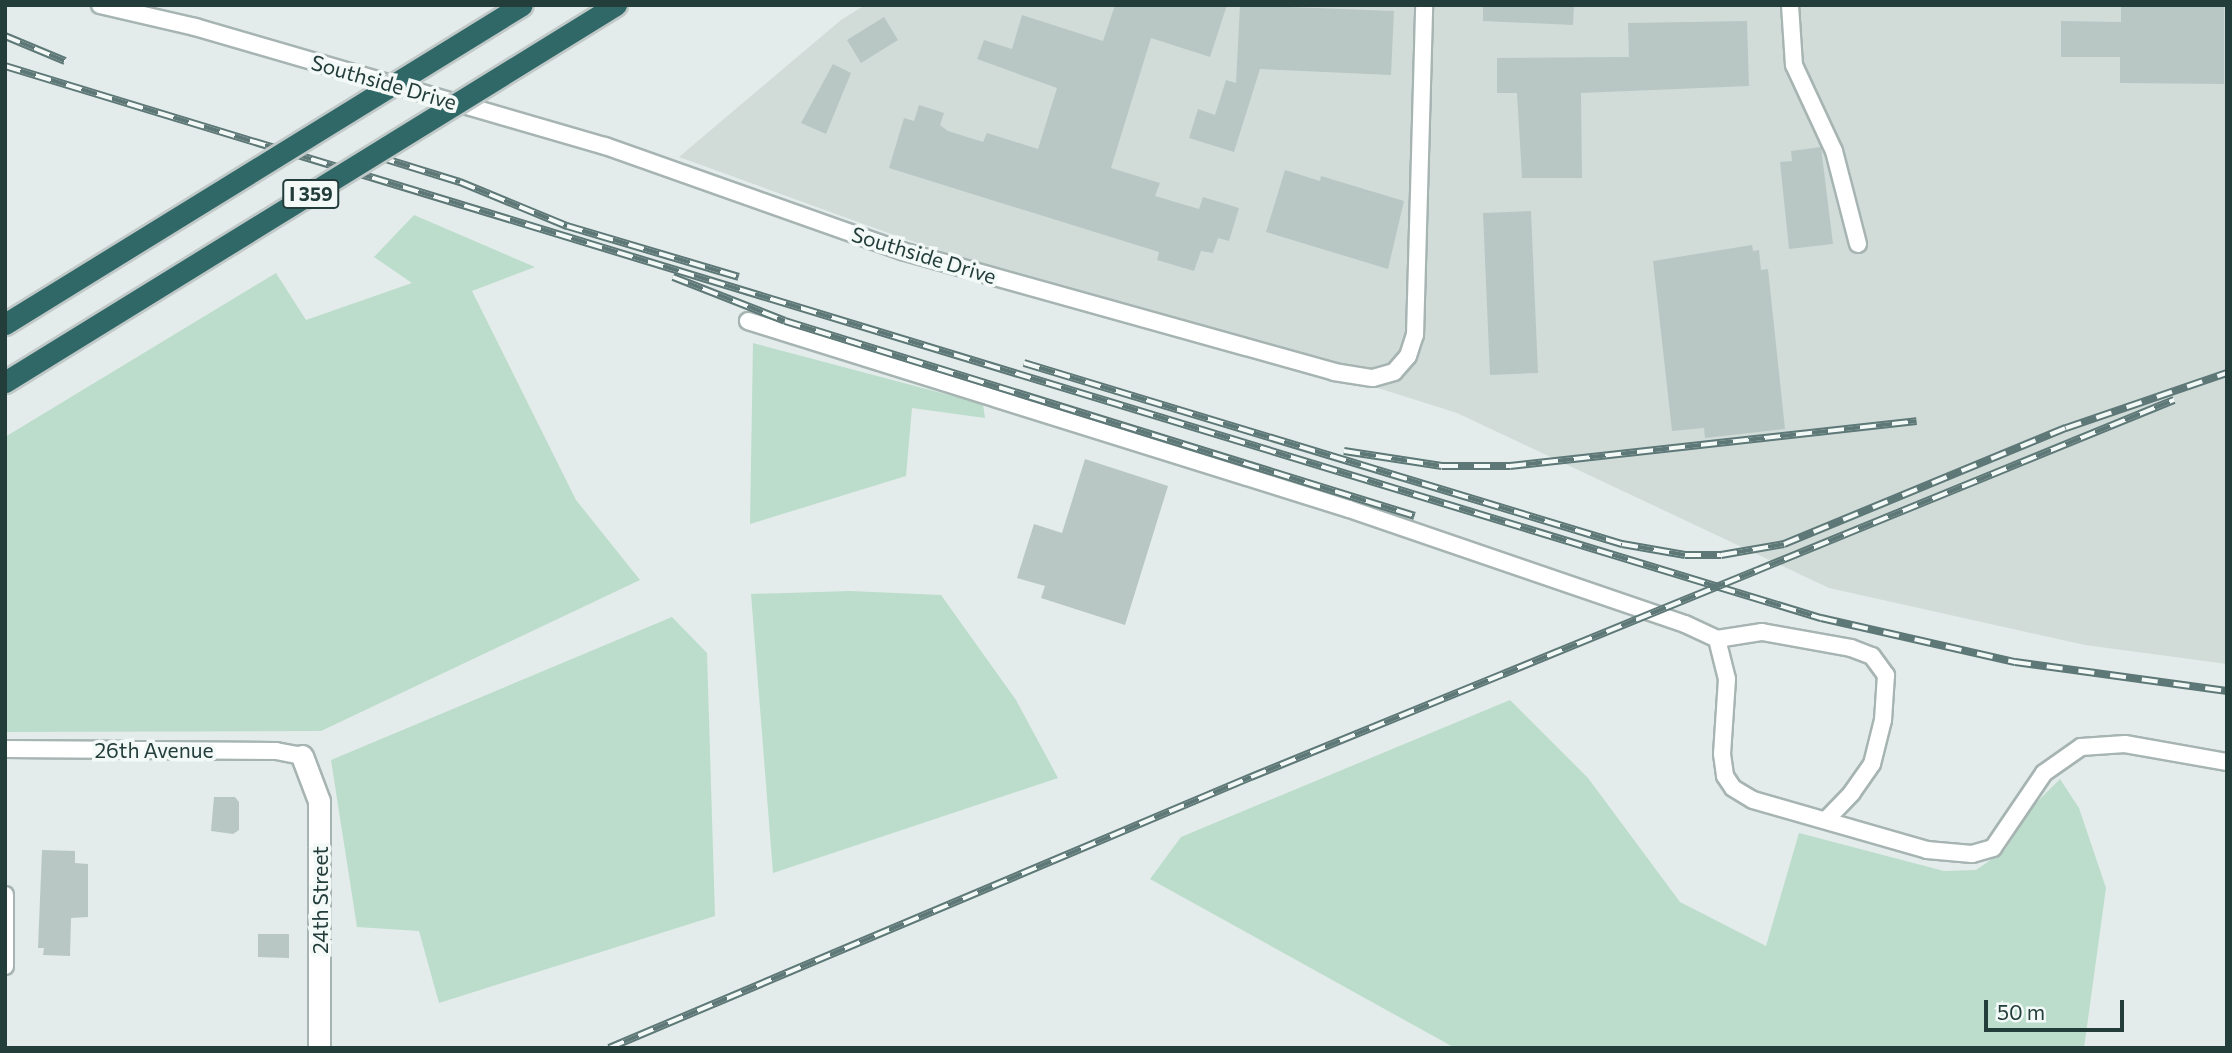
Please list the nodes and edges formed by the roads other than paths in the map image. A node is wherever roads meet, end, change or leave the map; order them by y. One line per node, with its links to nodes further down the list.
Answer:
1 (100, 5): 4 (street, Southside Drive)
2 (522, 5): 8 (highway, I 359, bridge)
3 (616, 5): 9 (highway, I 359, bridge)
4 (1424, 5)
5 (1790, 5): 6 (street)
6 (1858, 244)
7 (748, 321): 10 (street)
8 (5, 324)
9 (5, 383)
10 (1717, 639): 14 (street); 14 (street)
11 (5, 749): 12 (street, 26th Avenue)
12 (302, 756): 17 (street, 24th Street)
13 (2227, 762): 14 (street)
14 (1826, 820)
15 (5, 895): 16 (street)
16 (5, 966)
17 (319, 1048)

